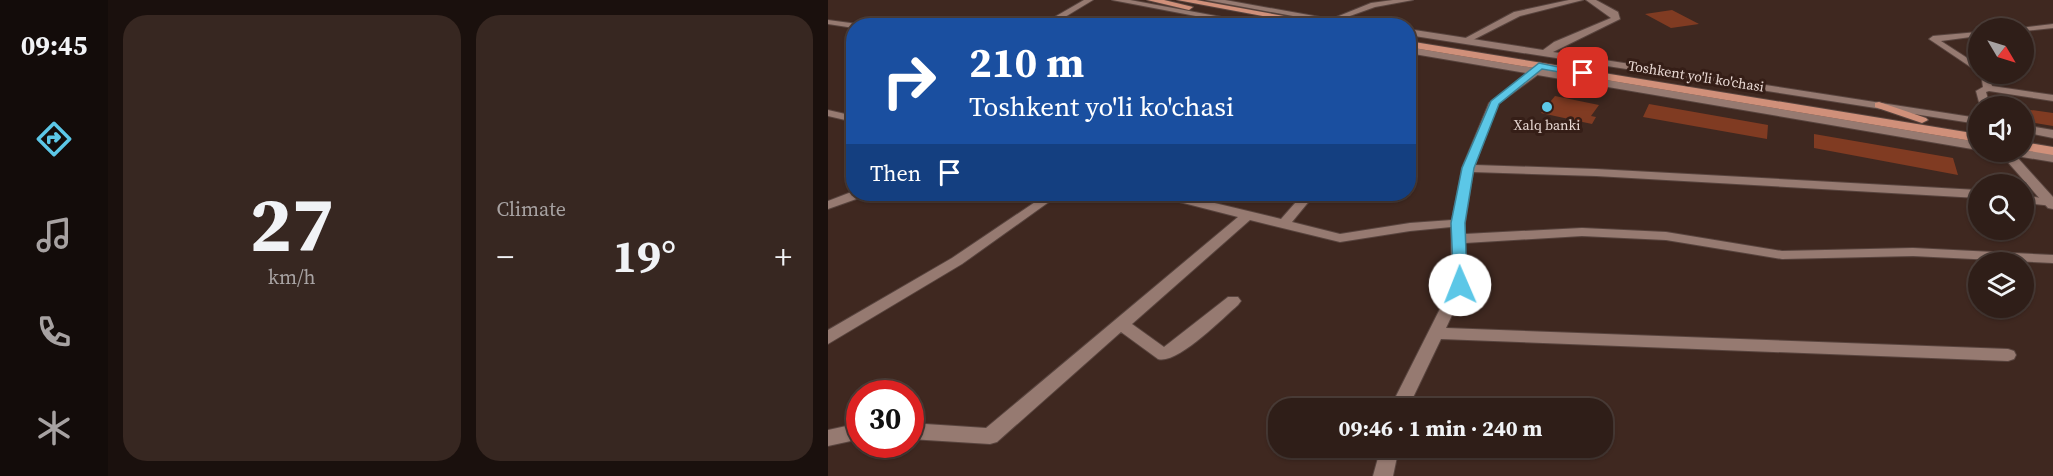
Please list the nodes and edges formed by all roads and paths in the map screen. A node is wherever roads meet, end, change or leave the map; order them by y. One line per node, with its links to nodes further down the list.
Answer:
1 (1089, 0): 9 (street)
2 (1116, 0): 10 (street)
3 (1151, 0): 11 (main road)
4 (1181, 0): 12 (main road)
5 (1210, 0): 13 (street)
6 (1409, 0): 14 (street)
7 (1579, 0): 22 (street)
8 (1590, 0): 25 (street)
9 (1057, 18)
10 (1220, 18)
11 (1252, 18)
12 (1301, 18)
13 (1307, 18)
14 (1345, 18)
15 (828, 22): 16 (street)
16 (846, 24)
17 (2053, 26): 18 (street)
18 (2034, 28)
19 (1416, 33): 22 (street)
20 (1968, 35): 26 (street)
21 (1416, 39): 25 (main road, Toshkent yo'li ko'chasi)
22 (1464, 42): 25 (street)
23 (1416, 45): 25 (main road, Toshkent yo'li ko'chasi)
24 (1416, 51): 25 (street)
25 (1540, 62): 31 (street); 35 (main road, Toshkent yo'li ko'chasi); 36 (main road, Toshkent yo'li ko'chasi); 41 (street); 50 (street)
26 (1968, 62)
27 (1987, 84): 28 (street)
28 (1988, 88): 29 (street); 30 (street)
29 (1982, 96)
30 (2053, 98)
31 (1879, 105): 34 (street); 35 (main road)
32 (828, 113): 33 (street)
33 (846, 117)
34 (1968, 119)
35 (1922, 120): 37 (main road, Toshkent yo'li ko'chasi)
36 (1898, 125): 40 (main road, Toshkent yo'li ko'chasi); 41 (main road)
37 (1968, 128)
38 (2034, 131): 39 (street)
39 (2053, 134)
40 (1968, 136)
41 (1932, 137): 44 (street)
42 (2034, 139): 43 (main road)
43 (2053, 142)
44 (1968, 144)
45 (2034, 148): 46 (main road)
46 (2053, 151)
47 (2034, 155): 48 (street)
48 (2053, 158)
49 (2014, 162): 57 (street)
50 (1468, 168): 51 (street); 60 (street)
51 (1968, 194)
52 (846, 198): 58 (street)
53 (1044, 201): 67 (street)
54 (1192, 201): 59 (street)
55 (1303, 201): 61 (street)
56 (2034, 201): 57 (street)
57 (2052, 204)
58 (828, 205)
59 (1248, 215): 61 (street); 65 (street)
60 (1458, 223): 61 (street); 62 (street)
61 (1284, 224)
62 (1458, 239): 63 (street); 66 (street)
63 (2053, 259)
64 (1233, 301): 65 (street)
65 (1120, 324): 70 (street)
66 (1436, 333): 68 (street); 69 (street)
67 (828, 338)
68 (2008, 355)
69 (1404, 398)
70 (924, 432)
71 (846, 434): 72 (street)
72 (828, 438)
73 (1387, 458): 74 (street)
74 (1383, 476)

